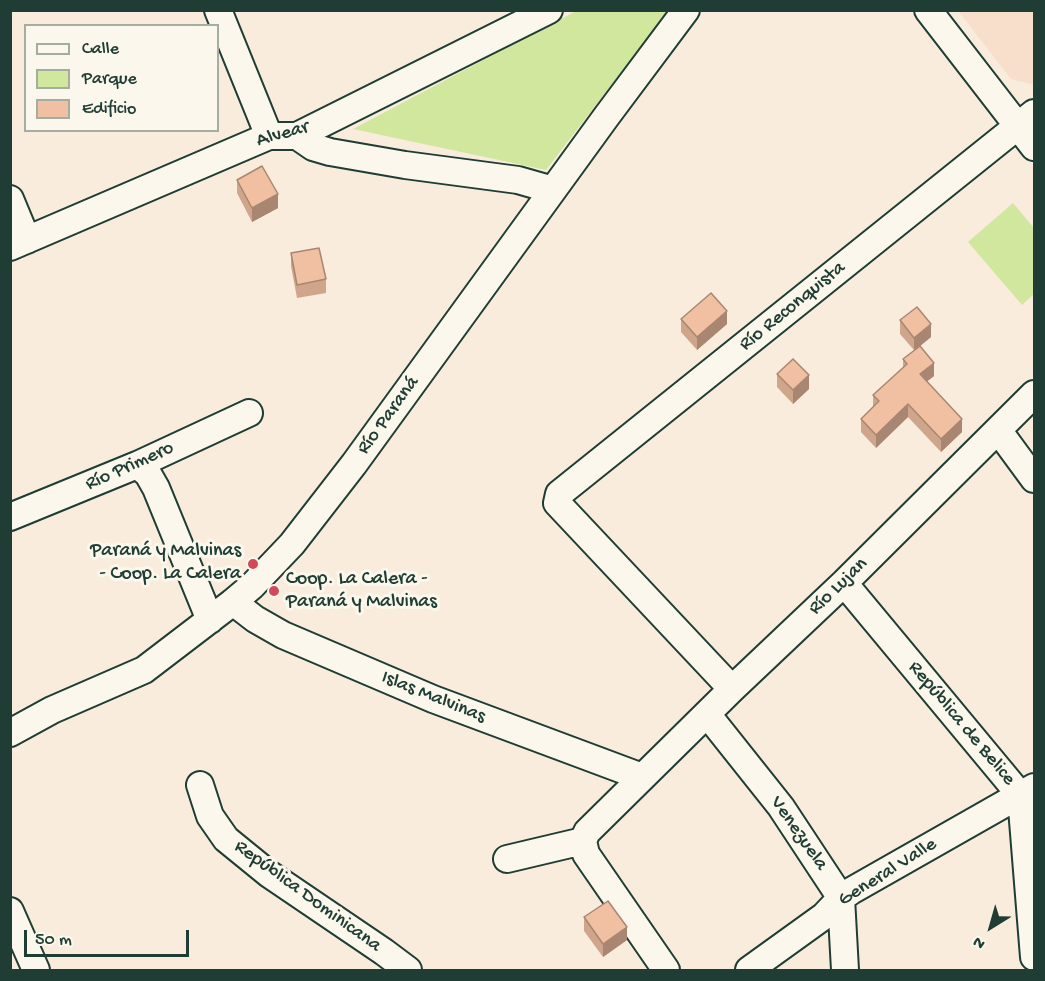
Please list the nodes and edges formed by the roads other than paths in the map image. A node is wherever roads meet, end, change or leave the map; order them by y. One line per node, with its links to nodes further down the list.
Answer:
1 (218, 10): 6 (street)
2 (549, 10): 7 (street, Alvear)
3 (686, 10): 9 (street, Río Paraná)
4 (928, 10): 5 (street)
5 (1026, 119): 8 (street); 21 (street, Río Reconquista)
6 (269, 136): 7 (street, Alvear); 11 (street, Alvear)
7 (297, 136): 9 (street)
8 (1035, 147)
9 (553, 190): 19 (street, Río Paraná)
10 (10, 199): 11 (street)
11 (19, 244)
12 (1035, 394): 14 (street, Río Lujan)
13 (249, 413): 15 (street, Río Primero)
14 (998, 430): 16 (street); 18 (street, Río Lujan)
15 (137, 465): 17 (street, Río Primero); 20 (street)
16 (1035, 479)
17 (10, 518)
18 (844, 583): 21 (street, Río Lujan); 26 (street, República de Belice)
19 (233, 602): 20 (street, Río Paraná); 24 (street, Islas Malvinas)
20 (210, 620): 23 (street, Río Paraná)
21 (732, 689): 22 (street, Río Lujan)
22 (707, 714): 24 (street, Río Lujan); 29 (street, Venezuela)
23 (10, 733)
24 (642, 777): 27 (street, Río Lujan)
25 (200, 785): 33 (street, República Dominicana)
26 (1028, 791): 29 (street, General Valle); 31 (street, República de Belice)
27 (585, 837): 28 (street); 34 (street)
28 (507, 859)
29 (841, 898): 35 (street, General Valle); 36 (street)
30 (10, 911): 32 (street)
31 (1035, 957)
32 (36, 970)
33 (408, 970)
34 (666, 970)
35 (749, 970)
36 (845, 970)

